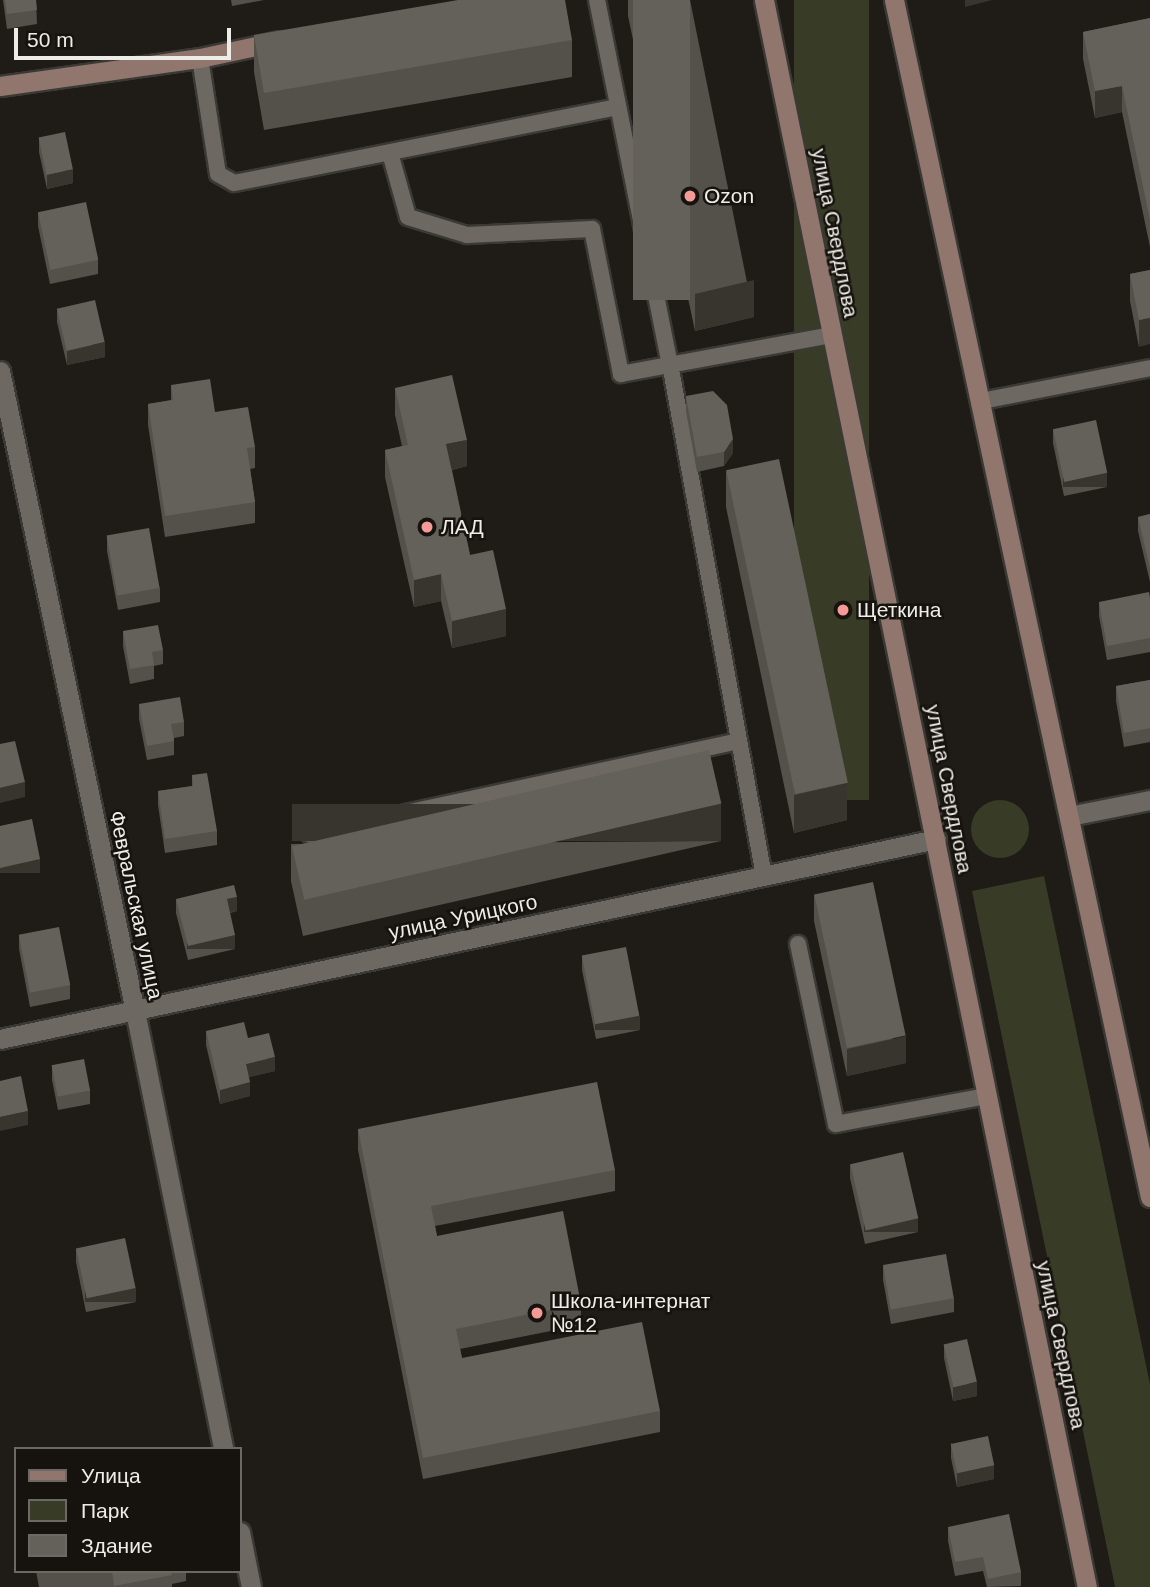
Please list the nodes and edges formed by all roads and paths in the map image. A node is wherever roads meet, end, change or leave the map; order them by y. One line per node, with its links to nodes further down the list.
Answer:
1 (597, 0): 7 (lane)
2 (764, 0): 9 (main road, улица Свердлова)
3 (894, 0): 13 (main road)
4 (294, 37): 5 (main road)
5 (200, 58): 6 (main road); 8 (lane)
6 (0, 86)
7 (617, 107): 8 (lane); 10 (lane)
8 (390, 153): 10 (lane)
9 (832, 335): 10 (lane); 18 (main road, улица Свердлова)
10 (670, 364): 14 (lane)
11 (1150, 368): 13 (lane)
12 (0, 371): 21 (street, Февральская улица)
13 (982, 401): 16 (main road)
14 (738, 741): 17 (lane); 19 (lane)
15 (1150, 800): 16 (street)
16 (1069, 816): 24 (main road)
17 (309, 834)
18 (936, 839): 19 (street, улица Урицкого); 23 (main road, улица Свердлова)
19 (764, 876): 21 (street, улица Урицкого)
20 (798, 944): 23 (lane)
21 (135, 1011): 22 (street, улица Урицкого); 25 (street, Февральская улица)
22 (0, 1040)
23 (987, 1096): 28 (main road, улица Свердлова)
24 (1149, 1184)
25 (223, 1447)
26 (242, 1542): 27 (street)
27 (251, 1587)
28 (1087, 1587)

